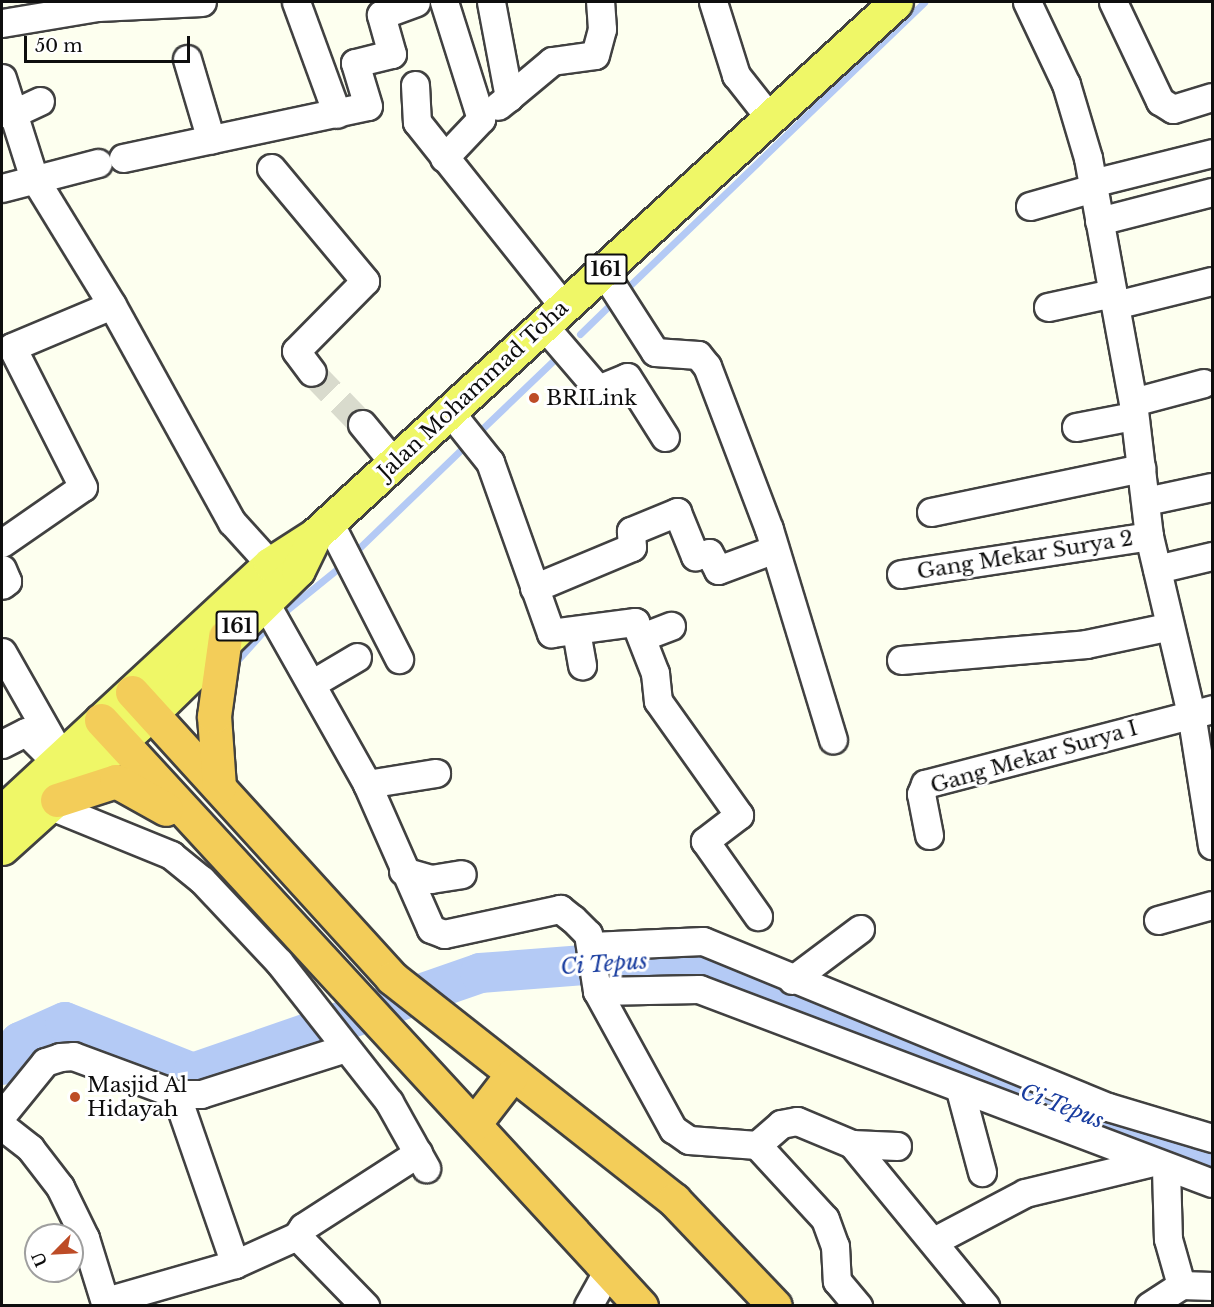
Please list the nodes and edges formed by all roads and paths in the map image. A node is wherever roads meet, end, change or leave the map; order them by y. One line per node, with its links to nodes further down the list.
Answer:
1 (202, 2): 11 (street)
2 (296, 2): 19 (street)
3 (416, 2): 19 (street)
4 (444, 2): 22 (street)
5 (490, 2): 17 (street)
6 (600, 2): 17 (street)
7 (1027, 2): 29 (street)
8 (1113, 2): 16 (street)
9 (719, 3): 21 (street)
10 (886, 5): 21 (main road, Jalan Mohammad Toha / 161)
11 (57, 7): 12 (street)
12 (2, 24)
13 (187, 58): 23 (street)
14 (2, 78): 20 (street)
15 (415, 85): 25 (street)
16 (1212, 97)
17 (509, 98): 22 (street)
18 (40, 101): 20 (street)
19 (337, 114): 23 (street)
20 (10, 115): 28 (street)
21 (769, 117): 36 (main road, Jalan Mohammad Toha / 161)
22 (481, 120): 25 (street)
23 (211, 140): 28 (street)
24 (1212, 153): 26 (street)
25 (444, 158): 40 (street)
26 (1164, 165): 29 (street); 32 (street)
27 (271, 168): 41 (street)
28 (33, 176): 30 (street); 38 (street)
29 (1093, 186): 33 (street); 34 (street)
30 (2, 188)
31 (1212, 192): 32 (street)
32 (1173, 201): 34 (street)
33 (1030, 206)
34 (1099, 221): 37 (street)
35 (1212, 281): 37 (street)
36 (613, 288): 40 (main road, Jalan Mohammad Toha / 161); 56 (street)
37 (1114, 299): 39 (street); 43 (street)
38 (112, 305): 55 (street); 58 (street)
39 (1047, 307)
40 (554, 317): 46 (main road, Jalan Mohammad Toha / 161); 47 (street)
41 (312, 372)
42 (1204, 383): 43 (street)
43 (1133, 409): 45 (street); 49 (street)
44 (362, 424): 48 (street)
45 (1076, 428)
46 (465, 429): 48 (main road, Jalan Mohammad Toha / 161); 63 (street)
47 (664, 437)
48 (394, 463): 53 (main road, Jalan Mohammad Toha / 161)
49 (1141, 468): 51 (street); 52 (street)
50 (1212, 487): 51 (street)
51 (1146, 501): 54 (street)
52 (931, 512)
53 (322, 529): 58 (main road, Jalan Mohammad Toha / 161); 64 (main road, Jalan Mohammad Toha / 161); 72 (street)
54 (1149, 536): 60 (street); 61 (street, Gang Mekar Surya 2)
55 (2, 543)
56 (772, 550): 63 (street); 79 (street)
57 (1212, 556): 60 (street)
58 (270, 564): 76 (main road, Jalan Mohammad Toha / 161)
59 (2, 569): 62 (street)
60 (1157, 569): 66 (street)
61 (901, 574)
62 (2, 585)
63 (534, 588): 67 (street)
64 (264, 601): 68 (main road, Jalan Mohammad Toha / 161); 75 (street)
65 (671, 626): 69 (street)
66 (1167, 627): 73 (street); 77 (street)
67 (576, 631): 69 (street); 74 (street)
68 (225, 637): 76 (main road, Jalan Mohammad Toha / 161); 84 (highway)
69 (642, 637): 93 (street)
70 (2, 652): 81 (street)
71 (357, 657): 75 (street)
72 (399, 659)
73 (901, 660)
74 (582, 665)
75 (313, 683): 83 (street)
76 (142, 702): 78 (main road, Jalan Mohammad Toha / 161); 84 (highway)
77 (1202, 711): 88 (street, Gang Mekar Surya I); 89 (street)
78 (110, 731): 81 (main road, Jalan Mohammad Toha / 161); 85 (main road, Jalan Mohammad Toha / 161); 86 (highway)
79 (833, 740)
80 (2, 744): 81 (street)
81 (58, 759): 87 (main road, Jalan Mohammad Toha / 161)
82 (435, 773): 83 (street)
83 (368, 784): 90 (street)
84 (219, 787): 100 (highway)
85 (54, 803): 86 (highway); 87 (main road, Jalan Mohammad Toha / 161); 99 (street)
86 (196, 827): 104 (highway)
87 (3, 835)
88 (929, 835)
89 (1212, 845)
90 (403, 872): 91 (street); 96 (street)
91 (462, 874)
92 (1212, 905): 94 (street)
93 (758, 916)
94 (1158, 920)
95 (860, 930): 97 (street)
96 (592, 949): 97 (street); 98 (street)
97 (792, 980): 106 (street)
98 (595, 986): 101 (street); 108 (street)
99 (341, 1047): 102 (street); 113 (street)
100 (511, 1076): 104 (highway); 123 (highway)
101 (960, 1090): 110 (street); 111 (street)
102 (176, 1094): 103 (street); 115 (street)
103 (2, 1115)
104 (474, 1124): 116 (highway)
105 (2, 1125): 119 (street)
106 (1212, 1138)
107 (852, 1144): 108 (street); 109 (street); 114 (street)
108 (757, 1145): 124 (street)
109 (897, 1146)
110 (1157, 1166): 112 (street); 114 (street); 117 (street)
111 (982, 1173)
112 (1212, 1183)
113 (297, 1236): 115 (street); 120 (street)
114 (934, 1241): 125 (street)
115 (236, 1264): 119 (street)
116 (608, 1270): 121 (street); 122 (highway)
117 (1181, 1285): 118 (street); 126 (street)
118 (1212, 1286)
119 (106, 1303)
120 (364, 1305)
121 (588, 1305)
122 (641, 1305)
123 (776, 1305)
124 (858, 1305)
125 (985, 1305)
126 (1149, 1305)

